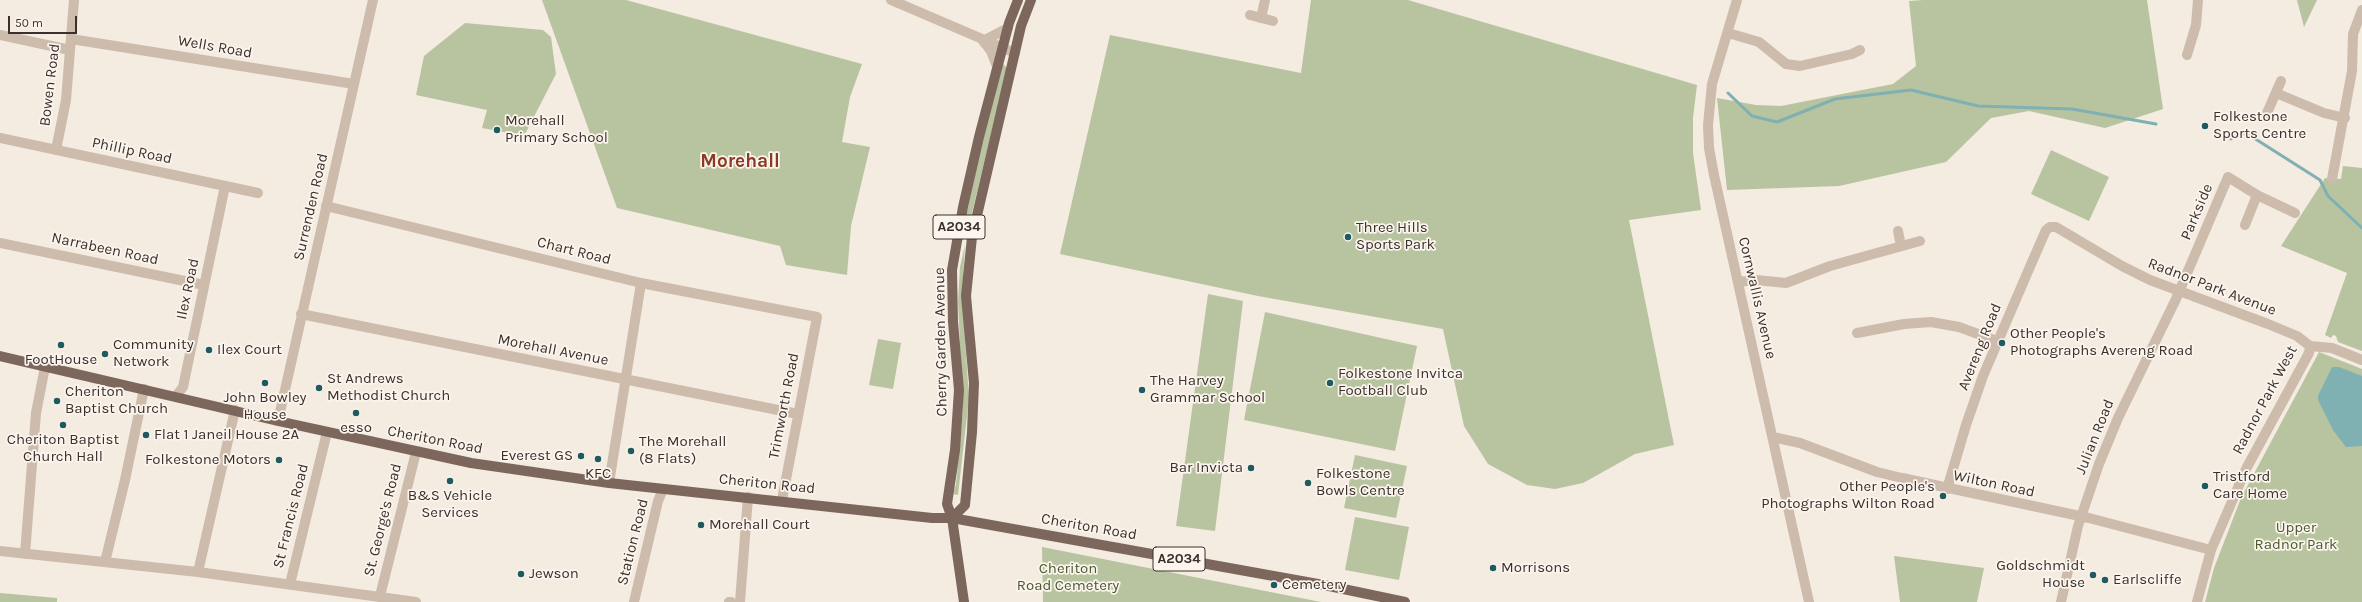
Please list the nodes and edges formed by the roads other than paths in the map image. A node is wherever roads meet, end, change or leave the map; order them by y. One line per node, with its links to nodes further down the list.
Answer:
1 (74, 0): 16 (street, Bowen Road)
2 (373, 0): 25 (street, Surrenden Road)
3 (891, 0): 17 (street)
4 (1018, 0): 13 (main road, Cherry Garden Avenue / A2034)
5 (1031, 0): 21 (main road, Cherry Garden Avenue / A2034)
6 (1265, 0): 11 (street)
7 (1737, 0): 14 (street, Cornwallis Avenue)
8 (2198, 0): 22 (street)
9 (2362, 10): 28 (street)
10 (1250, 16): 11 (street)
11 (1261, 18): 12 (street)
12 (1273, 21)
13 (1008, 28): 17 (street); 19 (main road, Cherry Garden Avenue / A2034)
14 (1728, 33): 20 (street); 43 (street, Cornwallis Avenue)
15 (0, 35): 18 (street)
16 (71, 39): 18 (street, Bowen Road); 25 (street, Wells Road)
17 (983, 41): 19 (street); 23 (street)
18 (70, 50): 30 (street, Bowen Road)
19 (1003, 50): 21 (street); 23 (main road, Cherry Garden Avenue / A2034)
20 (1860, 50)
21 (1015, 53): 70 (main road, Cherry Garden Avenue / A2034)
22 (2187, 55)
23 (998, 68): 70 (main road, Cherry Garden Avenue / A2034)
24 (2281, 81): 26 (street)
25 (354, 84): 35 (street, Surrenden Road)
26 (2276, 93): 27 (street); 28 (street)
27 (2267, 113)
28 (2345, 118): 31 (street)
29 (0, 138): 30 (street, Phillip Road)
30 (56, 150): 32 (street, Phillip Road)
31 (2332, 179)
32 (225, 186): 33 (street, Phillip Road); 45 (street, Ilex Road)
33 (258, 194)
34 (2257, 195): 36 (street, Parkside); 37 (street); 46 (street, Parkside)
35 (326, 206): 44 (street, Chart Road); 47 (street, Surrenden Road)
36 (2295, 212)
37 (2245, 224)
38 (2056, 227): 46 (street, Radnor Park Avenue); 50 (street, Avereng Road)
39 (1898, 231): 42 (street)
40 (1920, 241): 42 (street)
41 (0, 243): 45 (street, Narrabeen Road)
42 (1901, 246): 43 (street)
43 (1738, 282): 62 (street, Cornwallis Avenue)
44 (640, 283): 48 (street, Chart Road); 55 (street)
45 (204, 285): 57 (street, Ilex Road)
46 (2180, 291): 51 (street, Radnor Park Avenue); 69 (street, Julian Road)
47 (301, 314): 55 (street, Morehall Avenue); 60 (street, Surrenden Road)
48 (817, 318): 59 (street, Trimworth Road)
49 (1857, 333): 50 (street)
50 (1997, 341): 66 (street, Avereng Road)
51 (2310, 346): 53 (street, Radnor Park Avenue); 71 (street, Radnor Park West)
52 (0, 356): 54 (main road, Cheriton Road)
53 (2362, 360)
54 (45, 367): 56 (main road, Cheriton Road); 73 (street)
55 (625, 379): 59 (street, Morehall Avenue); 64 (street)
56 (144, 389): 57 (main road, Cheriton Road); 74 (street)
57 (176, 396): 58 (main road, Cheriton Road)
58 (235, 410): 60 (main road, Cheriton Road); 75 (street)
59 (798, 414): 68 (street, Trimworth Road)
60 (278, 421): 61 (main road, Cheriton Road)
61 (327, 432): 63 (main road, Cheriton Road); 76 (street, St Francis Road)
62 (1773, 437): 66 (street, Wilton Road); 83 (street, Cornwallis Avenue)
63 (416, 452): 64 (main road, Cheriton Road); 77 (street, St. George's Road)
64 (608, 483): 65 (main road, Cheriton Road)
65 (663, 489): 67 (main road, Cheriton Road); 79 (street, Station Road)
66 (1947, 489): 69 (street, Wilton Road)
67 (748, 497): 68 (main road, Cheriton Road); 80 (street)
68 (782, 500): 70 (main road, Cheriton Road)
69 (2081, 517): 71 (street, Wilton Road); 84 (street, Julian Road)
70 (952, 518): 81 (main road); 82 (main road, Cheriton Road / A2034)
71 (2211, 550): 85 (street, Radnor Park West)
72 (0, 551): 73 (street)
73 (25, 554): 74 (street)
74 (105, 562): 75 (street)
75 (198, 572): 76 (street)
76 (290, 584): 77 (street)
77 (380, 596): 78 (street)
78 (416, 602)
79 (634, 602)
80 (740, 602)
81 (964, 602)
82 (1406, 602)
83 (1809, 602)
84 (2061, 602)
85 (2197, 602)

